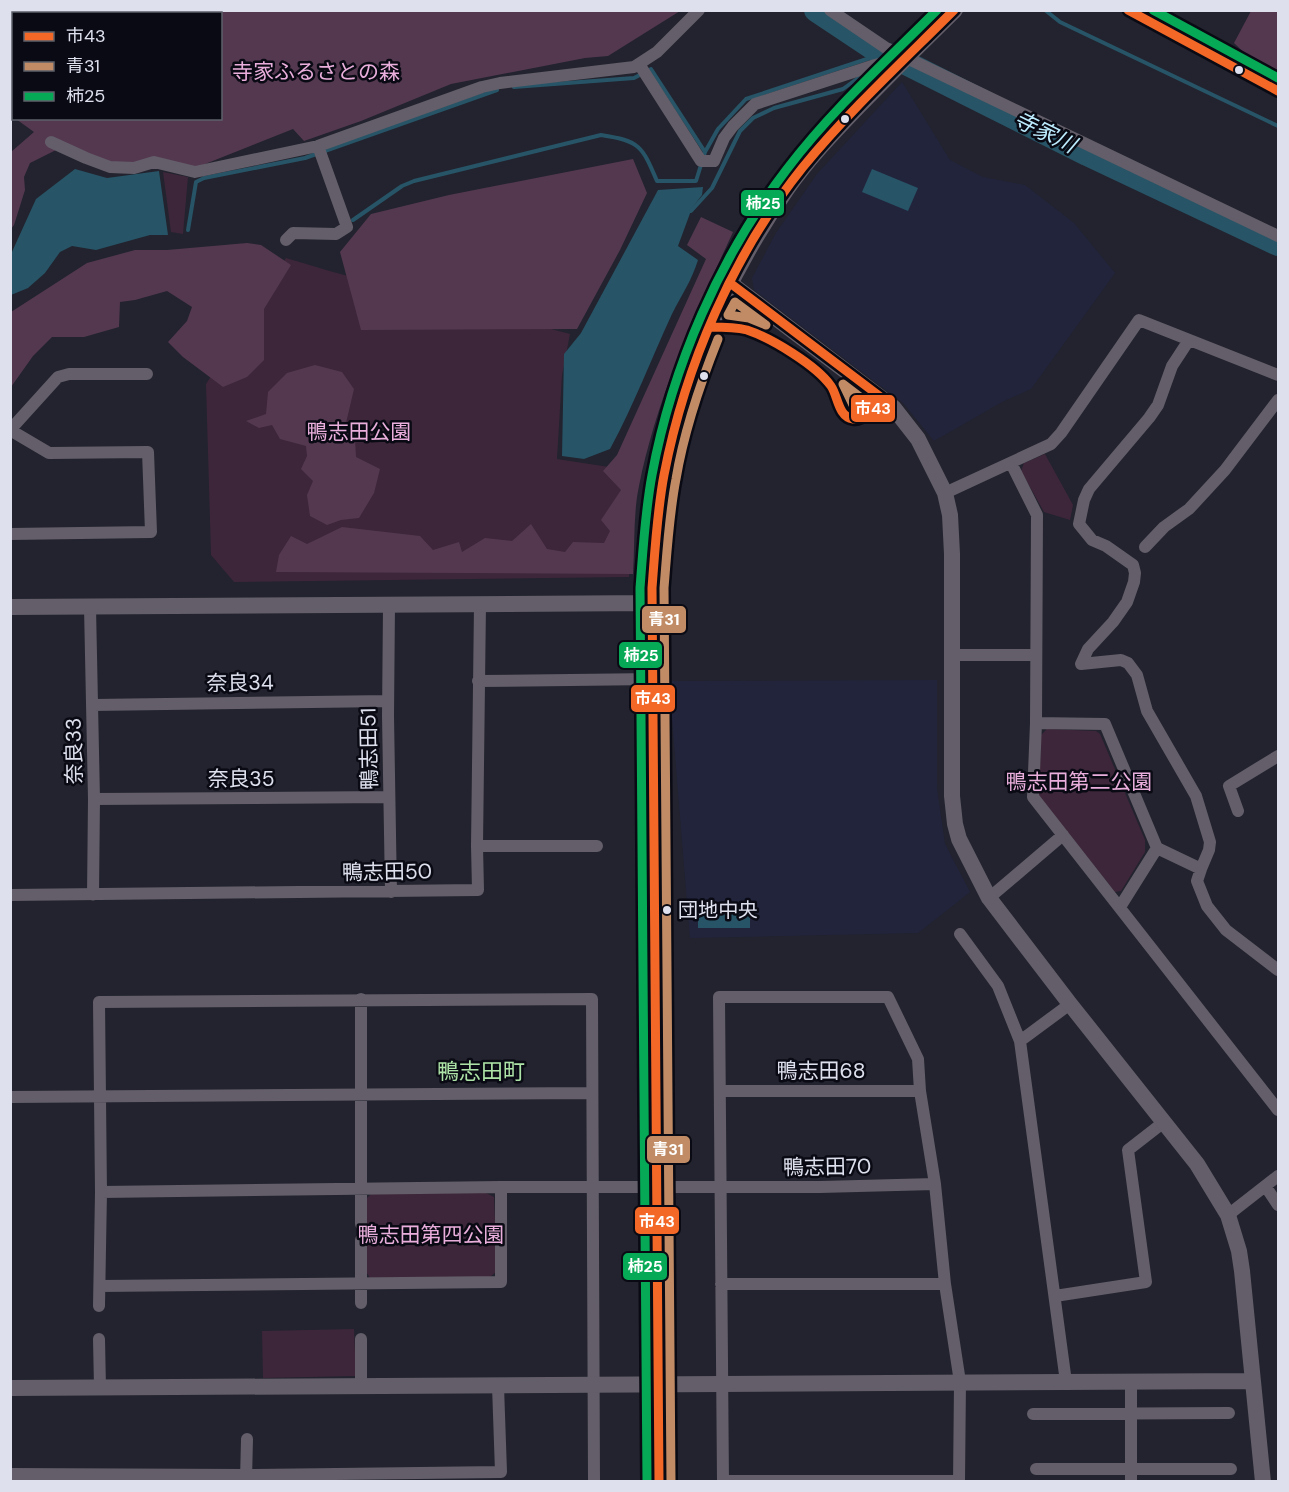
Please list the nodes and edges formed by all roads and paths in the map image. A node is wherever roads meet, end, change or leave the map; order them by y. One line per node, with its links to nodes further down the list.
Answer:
1 (699, 10): 6 (street)
2 (830, 10): 5 (street)
3 (955, 10): 5 (street)
4 (1127, 10): 7 (street)
5 (905, 57): 6 (street); 10 (street); 12 (street)
6 (639, 64): 9 (street)
7 (1278, 91)
8 (51, 142): 9 (street)
9 (318, 146): 11 (street)
10 (1278, 236)
11 (286, 240)
12 (730, 283): 19 (street); 22 (street)
13 (1189, 340): 15 (street); 18 (street); 42 (street)
14 (147, 374): 17 (street)
15 (1278, 375)
16 (1278, 400): 21 (street)
17 (10, 430): 20 (street)
18 (1011, 463): 19 (street); 28 (street)
19 (945, 493): 27 (street)
20 (10, 534)
21 (1145, 547)
22 (653, 603): 23 (street); 29 (street)
23 (480, 604): 24 (street); 30 (street, 鴨志田50)
24 (389, 605): 26 (street); 31 (street, 鴨志田51)
25 (10, 607): 26 (street)
26 (90, 607): 32 (street, 奈良33)
27 (952, 655): 28 (street); 46 (street)
28 (1036, 655): 33 (street)
29 (654, 680): 30 (street); 68 (street)
30 (478, 681): 39 (street, 鴨志田50)
31 (388, 701): 32 (street, 奈良34); 35 (street, 鴨志田51)
32 (93, 705): 36 (street, 奈良33)
33 (1036, 723): 38 (street); 41 (street)
34 (1278, 756): 37 (street)
35 (389, 797): 36 (street, 奈良35); 43 (street, 鴨志田51)
36 (94, 799): 45 (street, 奈良33)
37 (1238, 811)
38 (1063, 835): 46 (street); 47 (street)
39 (477, 846): 40 (street); 43 (street, 鴨志田50)
40 (597, 846)
41 (1157, 848): 42 (street); 47 (street)
42 (1201, 869): 49 (street)
43 (391, 892): 45 (street, 鴨志田50)
44 (10, 895): 45 (street, 鴨志田50)
45 (93, 895)
46 (988, 898): 51 (street)
47 (1120, 907): 59 (street)
48 (960, 934): 52 (street)
49 (1278, 970)
50 (361, 999): 55 (street); 56 (street); 57 (street)
51 (1070, 1005): 52 (street); 60 (street)
52 (1020, 1041): 78 (street)
53 (721, 1090): 54 (street, 鴨志田68); 54 (street); 63 (street)
54 (920, 1091): 62 (street)
55 (361, 1093): 56 (street); 57 (street); 67 (street)
56 (592, 1093): 65 (street)
57 (100, 1095): 58 (street); 69 (street)
58 (10, 1096)
59 (1278, 1110)
60 (1164, 1122): 71 (street); 78 (street)
61 (1278, 1176): 66 (street)
62 (935, 1184): 63 (street, 鴨志田70); 76 (street)
63 (720, 1186): 68 (street, 鴨志田70); 75 (street)
64 (501, 1187): 65 (street, 鴨志田70); 67 (street, 鴨志田70); 74 (street)
65 (593, 1187): 68 (street, 鴨志田70); 90 (street)
66 (1266, 1187): 70 (street); 71 (street)
67 (360, 1188): 69 (street, 鴨志田70); 72 (street)
68 (657, 1188): 91 (street)
69 (101, 1192): 77 (street)
70 (1278, 1205)
71 (1228, 1215): 83 (street)
72 (361, 1224)
73 (361, 1240): 74 (street)
74 (361, 1284): 77 (street); 79 (street)
75 (721, 1284): 76 (street); 87 (street)
76 (945, 1284): 84 (street)
77 (100, 1286): 80 (street)
78 (1055, 1296): 85 (street)
79 (362, 1303)
80 (99, 1306)
81 (362, 1339): 88 (street)
82 (99, 1340): 92 (street)
83 (1253, 1381): 86 (street); 108 (street)
84 (960, 1382): 85 (street); 87 (street); 105 (street)
85 (1066, 1382): 86 (street)
86 (1131, 1382): 94 (street)
87 (722, 1384): 91 (street); 104 (street)
88 (361, 1385): 89 (street); 92 (street)
89 (498, 1386): 90 (street); 102 (street)
90 (595, 1386): 91 (street); 106 (street)
91 (659, 1386): 107 (street)
92 (100, 1388): 93 (street)
93 (10, 1389)
94 (1131, 1413): 95 (street); 96 (street); 101 (street)
95 (1229, 1413)
96 (1034, 1414)
97 (247, 1439): 103 (street)
98 (1036, 1469): 101 (street)
99 (1231, 1469): 101 (street)
100 (10, 1474): 103 (street)
101 (1131, 1475)
102 (501, 1477): 103 (street)
103 (246, 1478)
104 (723, 1481): 105 (street)
105 (959, 1481)
106 (594, 1482)
107 (659, 1482)
108 (1263, 1482)

